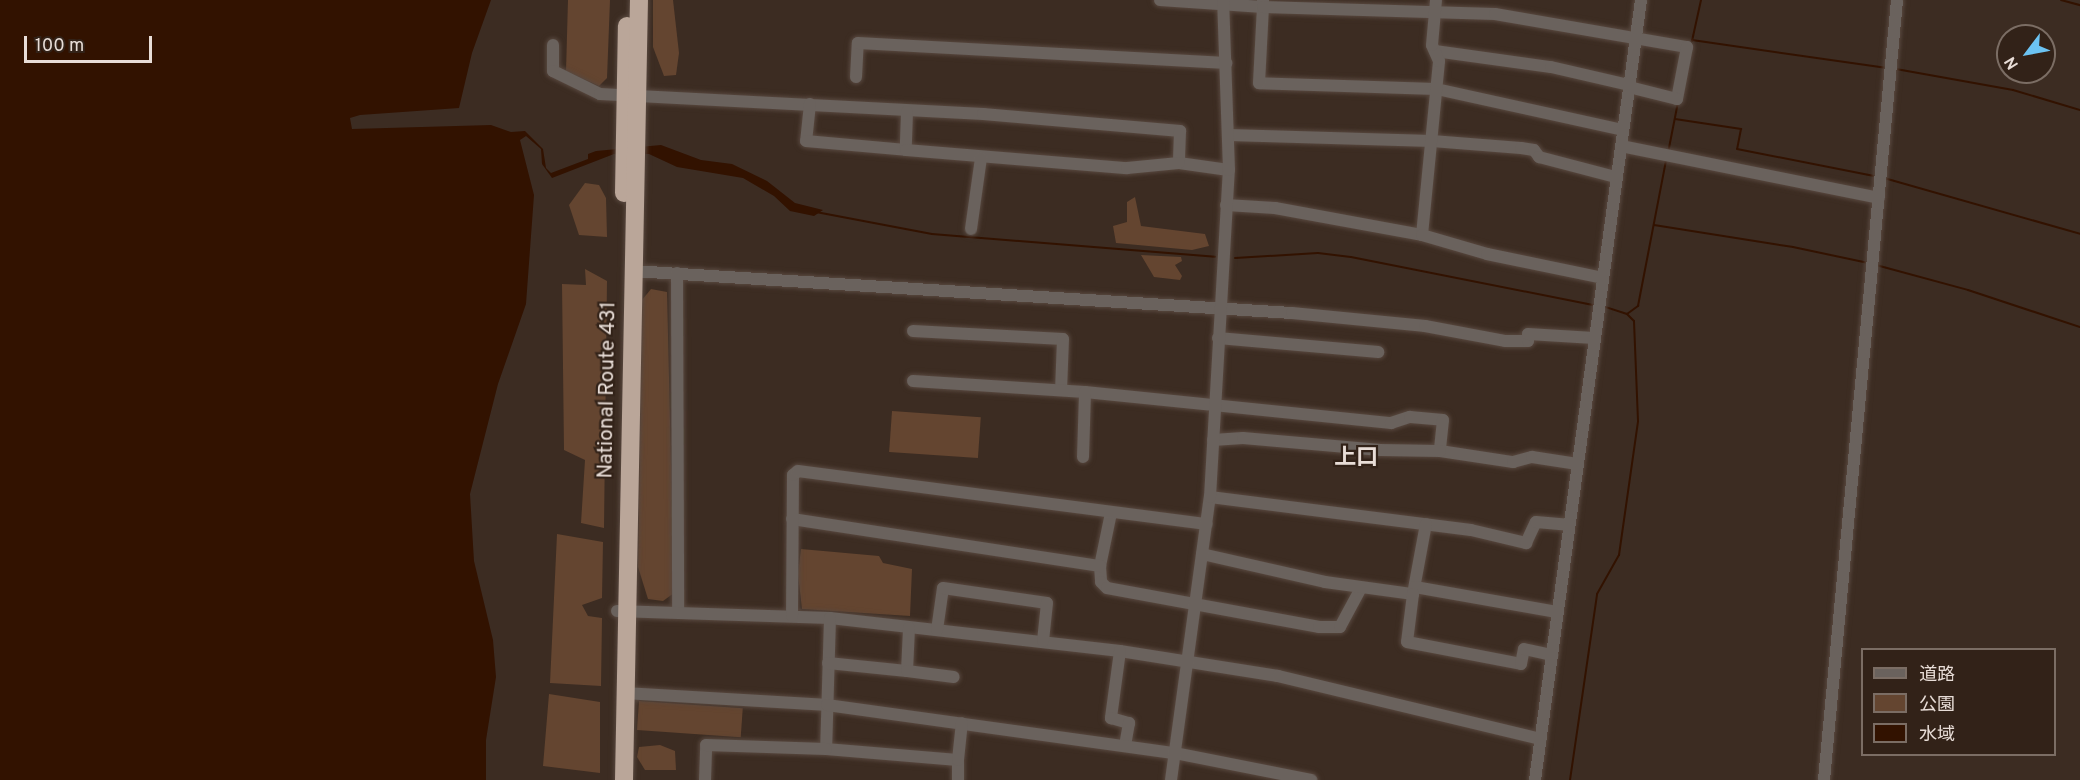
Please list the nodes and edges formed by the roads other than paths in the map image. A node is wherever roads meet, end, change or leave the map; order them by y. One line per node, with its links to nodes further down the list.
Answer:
1 (627, 0): 16 (highway, National Route 431)
2 (639, 0): 16 (highway, National Route 431)
3 (1160, 0): 6 (street)
4 (1641, 0): 9 (street)
5 (1897, 0): 29 (street)
6 (1223, 2): 7 (street); 12 (street)
7 (1263, 4): 8 (street); 15 (street)
8 (1435, 6): 9 (street); 11 (street)
9 (1636, 38): 14 (street); 14 (street)
10 (553, 45): 16 (street)
11 (1435, 51): 14 (street); 15 (street)
12 (1226, 63): 13 (street); 20 (street)
13 (856, 77)
14 (1629, 86): 19 (street)
15 (1436, 89): 19 (street); 21 (street)
16 (632, 94): 17 (street); 23 (highway, National Route 431)
17 (810, 104): 18 (street); 24 (street)
18 (907, 112): 24 (street); 26 (street)
19 (1623, 130): 22 (street)
20 (1229, 135): 21 (street); 27 (street)
21 (1432, 141): 28 (street); 32 (street)
22 (1621, 146): 28 (street); 29 (street)
23 (631, 149): 33 (highway, National Route 431); 60 (highway, National Route 431)
24 (906, 150): 25 (street)
25 (981, 158): 26 (street); 31 (street)
26 (1179, 163): 27 (street)
27 (1229, 170): 30 (street)
28 (1615, 177): 35 (street)
29 (1879, 198): 88 (street)
30 (1227, 205): 32 (street); 36 (street)
31 (971, 229)
32 (1422, 235): 35 (street)
33 (633, 272): 34 (street); 60 (highway, National Route 431)
34 (677, 273): 36 (street); 61 (street)
35 (1603, 278): 39 (street)
36 (1220, 311): 38 (street); 39 (street)
37 (913, 330): 42 (street)
38 (1218, 338): 40 (street); 44 (street)
39 (1594, 338): 48 (street)
40 (1378, 352)
41 (913, 381): 42 (street)
42 (1061, 390): 43 (street)
43 (1085, 392): 44 (street); 47 (street)
44 (1216, 406): 45 (street); 46 (street)
45 (1213, 440): 46 (street); 49 (street)
46 (1440, 451): 48 (street)
47 (1083, 457)
48 (1577, 464): 54 (street)
49 (1210, 497): 52 (street); 53 (street)
50 (1111, 513): 51 (street); 52 (street); 56 (street)
51 (792, 519): 56 (street); 63 (street)
52 (1207, 524): 55 (street)
53 (1426, 524): 54 (street); 58 (street)
54 (1568, 525): 62 (street)
55 (1202, 554): 57 (street); 59 (street)
56 (1100, 566): 59 (street)
57 (1361, 588): 58 (street); 59 (street)
58 (1414, 590): 62 (street); 69 (street)
59 (1196, 602): 70 (street)
60 (622, 611): 61 (street); 74 (highway, National Route 431); 82 (highway, National Route 431)
61 (678, 612): 63 (street)
62 (1557, 612): 69 (street)
63 (792, 616): 64 (street)
64 (830, 618): 65 (street); 71 (street)
65 (909, 628): 66 (street); 72 (street)
66 (937, 630): 67 (street); 67 (street)
67 (1043, 641): 68 (street)
68 (1120, 651): 70 (street); 78 (street)
69 (1552, 655): 77 (street)
70 (1188, 660): 77 (street); 80 (street)
71 (828, 663): 72 (street); 75 (street)
72 (907, 671): 73 (street)
73 (954, 677)
74 (626, 693): 75 (street); 82 (highway, National Route 431)
75 (827, 705): 76 (street); 79 (street)
76 (962, 723): 78 (street); 81 (street)
77 (1541, 739): 87 (street)
78 (1125, 746): 80 (street)
79 (826, 749): 81 (street); 83 (street)
80 (1175, 753): 85 (street); 86 (street)
81 (958, 760): 84 (street)
82 (625, 780)
83 (705, 780)
84 (958, 780)
85 (1171, 780)
86 (1311, 780)
87 (1535, 780)
88 (1824, 780)

